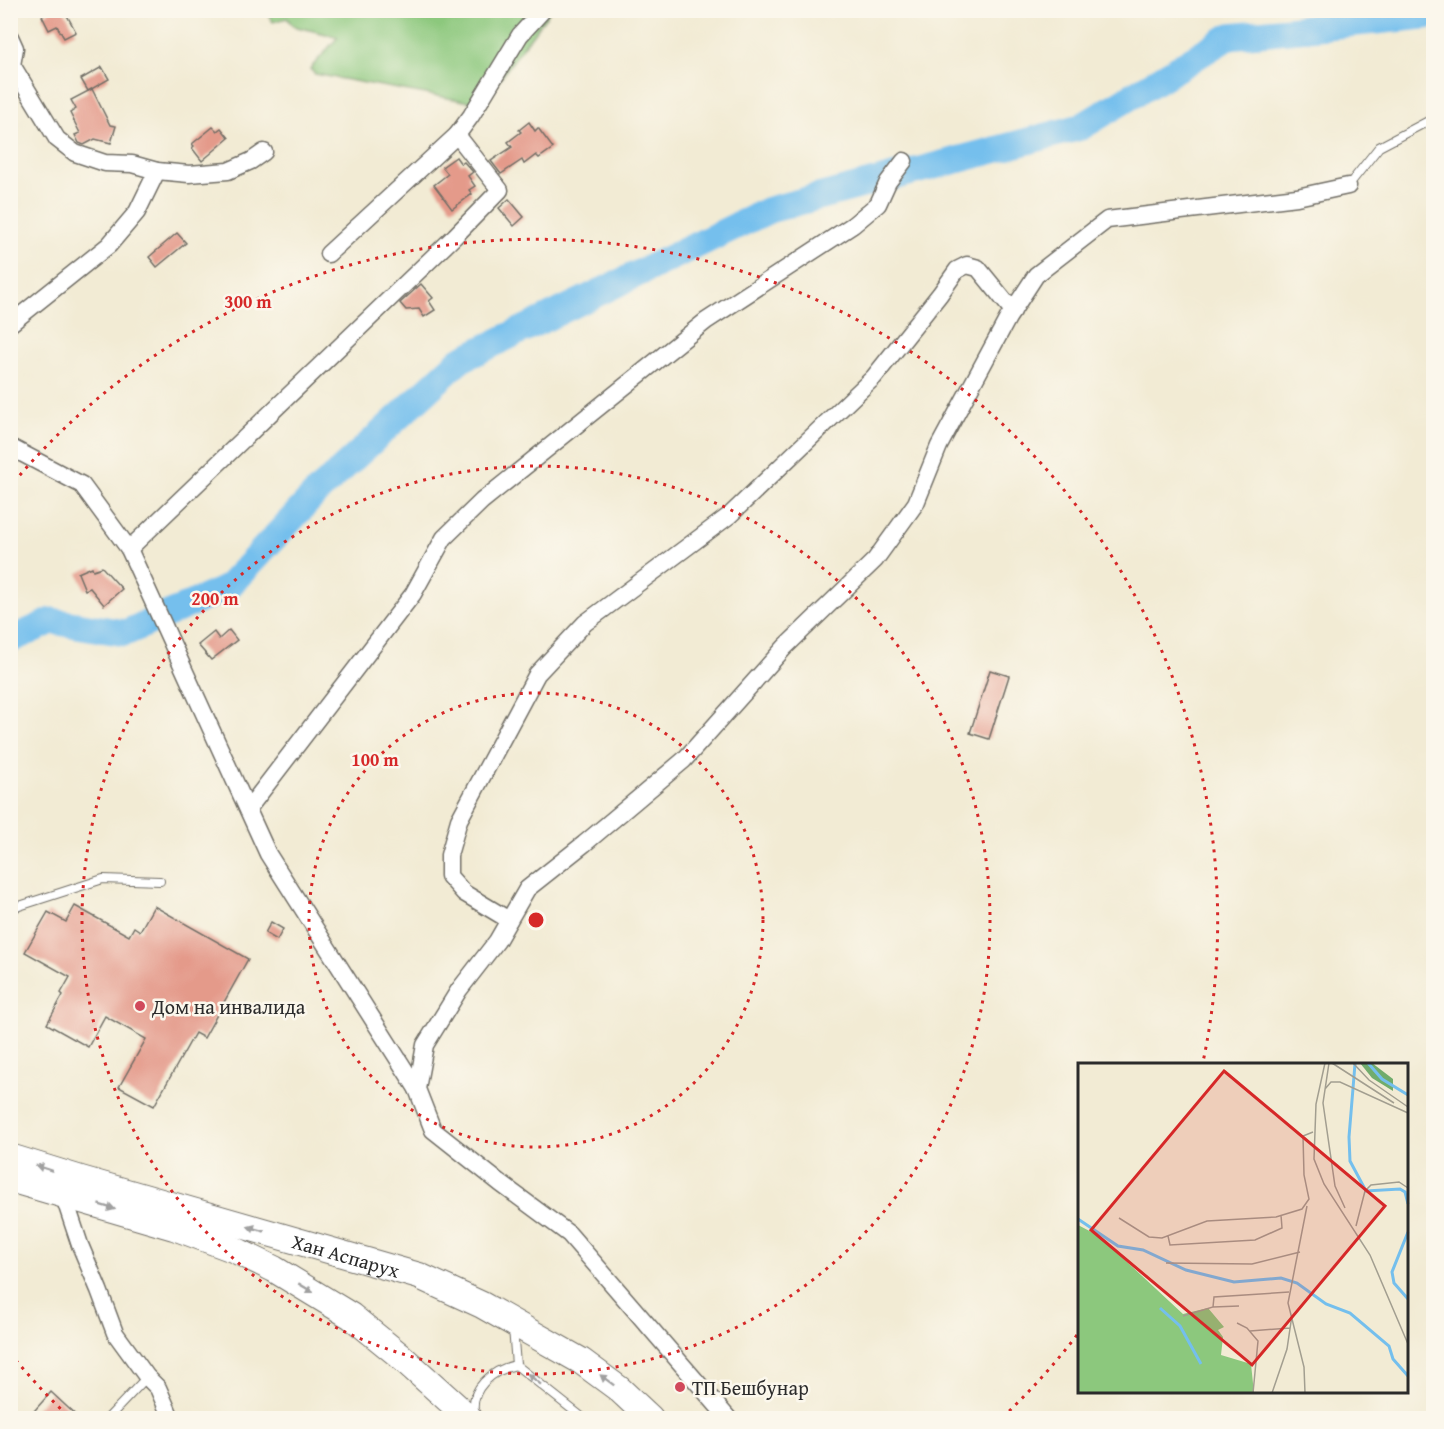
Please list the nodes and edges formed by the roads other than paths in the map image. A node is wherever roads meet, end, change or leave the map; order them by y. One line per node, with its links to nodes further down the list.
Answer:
1 (543, 10): 4 (street)
2 (10, 37): 7 (street)
3 (1434, 118): 8 (lane)
4 (457, 135): 9 (street); 13 (street)
5 (264, 152): 7 (street)
6 (904, 161): 14 (street)
7 (157, 171): 11 (street)
8 (1348, 186): 10 (street)
9 (328, 254)
10 (1013, 311): 17 (street); 17 (street)
11 (10, 324)
12 (10, 447): 13 (street)
13 (129, 549): 14 (street)
14 (248, 809): 18 (street)
15 (160, 881): 16 (lane)
16 (10, 909)
17 (509, 920): 18 (street)
18 (417, 1089): 31 (street)
19 (10, 1157): 22 (main road, Хан Аспарух, one-way to 19)
20 (10, 1179): 21 (main road, Хан Аспарух)
21 (63, 1194): 24 (street); 27 (main road, Хан Аспарух, one-way to 27)
22 (518, 1320): 23 (lane); 30 (main road, Хан Аспарух, one-way to 22)
23 (516, 1365): 28 (lane); 29 (lane, one-way to 23)
24 (147, 1377): 25 (street); 26 (lane)
25 (170, 1417)
26 (108, 1419)
27 (469, 1419)
28 (476, 1419)
29 (583, 1419)
30 (650, 1419)
31 (728, 1419)

